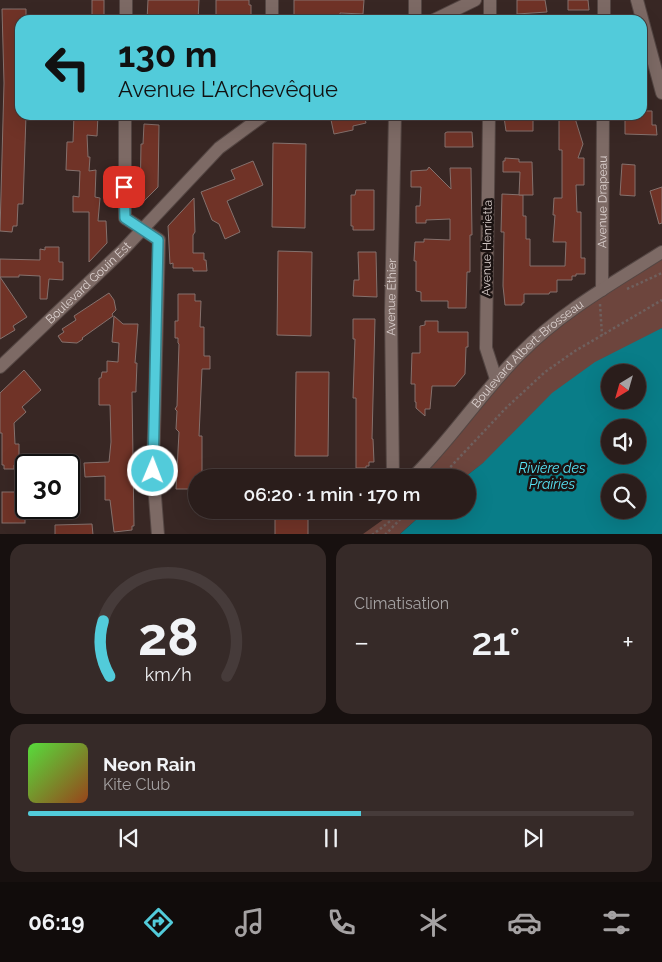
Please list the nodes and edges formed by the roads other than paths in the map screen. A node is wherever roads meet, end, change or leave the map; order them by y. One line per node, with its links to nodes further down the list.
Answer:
1 (126, 0): 8 (street)
2 (272, 0): 9 (street)
3 (415, 0): 10 (street)
4 (475, 0): 11 (street)
5 (490, 0): 12 (street)
6 (604, 0): 13 (street)
7 (637, 0): 14 (street)
8 (126, 15)
9 (272, 15)
10 (415, 15)
11 (444, 15)
12 (490, 15)
13 (604, 15)
14 (641, 15)
15 (647, 37): 16 (street)
16 (662, 93)
17 (125, 120): 22 (street)
18 (257, 120): 22 (street, Boulevard Gouin Est)
19 (395, 120): 27 (street, Avenue Éthier)
20 (489, 120): 26 (street, Avenue Henrietta)
21 (603, 120): 24 (street, Avenue Drapeau)
22 (141, 229): 25 (street, Boulevard Gouin Est); 29 (street)
23 (662, 252): 24 (street, Boulevard Albert-Brosseau)
24 (604, 295): 26 (street, Boulevard Albert-Brosseau)
25 (0, 368)
26 (496, 379): 28 (street, Boulevard Albert-Brosseau)
27 (393, 469)
28 (420, 469)
29 (158, 534)

